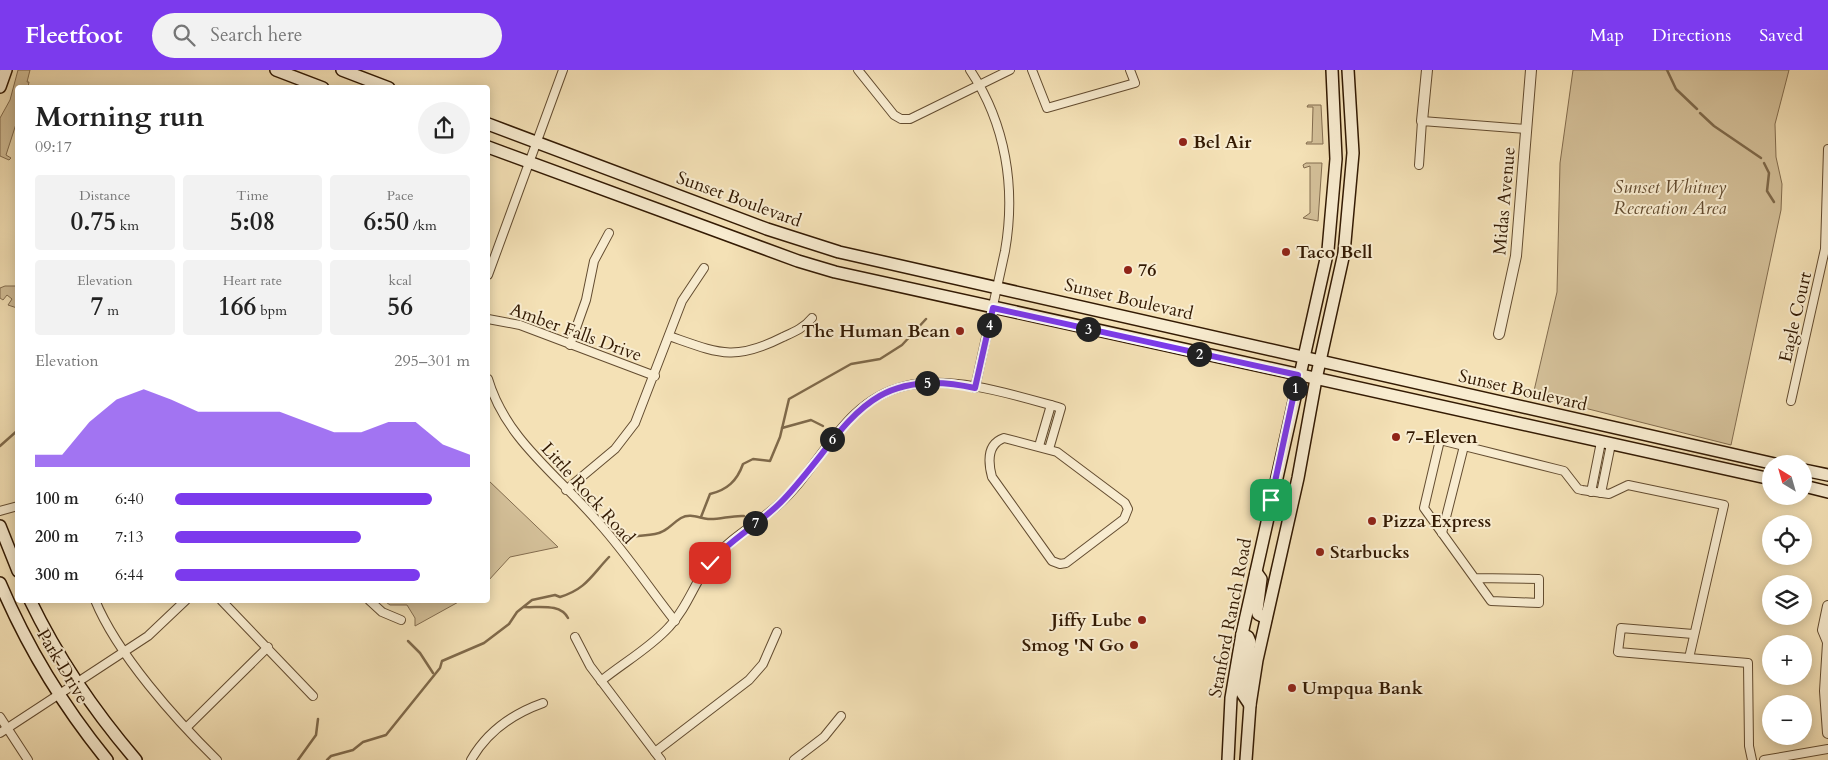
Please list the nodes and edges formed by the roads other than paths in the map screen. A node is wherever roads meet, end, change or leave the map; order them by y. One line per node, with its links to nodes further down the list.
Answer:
1 (6, 70): 17 (main road)
2 (276, 70): 14 (main road)
3 (342, 70): 15 (main road)
4 (563, 70): 22 (street)
5 (858, 70): 16 (street)
6 (970, 70): 16 (street)
7 (1010, 70): 16 (street)
8 (1032, 70): 9 (street)
9 (1130, 70)
10 (1332, 70): 25 (main road, Stanford Ranch Road)
11 (1348, 70): 19 (main road, Stanford Ranch Road)
12 (1426, 70): 18 (street)
13 (1531, 70): 21 (street, Midas Avenue)
14 (315, 85)
15 (381, 85)
16 (980, 86): 33 (street)
17 (0, 88)
18 (1422, 121): 21 (street); 27 (street)
19 (1352, 122): 25 (main road); 28 (main road, Stanford Ranch Road)
20 (490, 125): 22 (main road, Sunset Boulevard)
21 (1526, 129): 37 (street, Midas Avenue)
22 (536, 143): 26 (street); 33 (main road, Sunset Boulevard)
23 (490, 148): 26 (main road, Sunset Boulevard)
24 (1828, 149): 30 (street, Eagle Court)
25 (1336, 154): 28 (main road); 40 (main road, Stanford Ranch Road)
26 (529, 162): 32 (street); 34 (main road, Sunset Boulevard)
27 (1419, 165)
28 (1351, 185): 41 (main road, Stanford Ranch Road)
29 (609, 233): 39 (street)
30 (1826, 239): 47 (street, Eagle Court)
31 (704, 268): 38 (street)
32 (490, 269)
33 (997, 288): 34 (street); 40 (main road, Sunset Boulevard)
34 (993, 308): 42 (main road, Sunset Boulevard); 45 (street)
35 (812, 318): 38 (street)
36 (490, 319): 39 (street, Amber Falls Drive)
37 (1499, 334)
38 (669, 336): 43 (street)
39 (570, 345): 43 (street, Amber Falls Drive)
40 (1302, 358): 41 (main road, Sunset Boulevard); 42 (main road, Stanford Ranch Road)
41 (1320, 362): 44 (main road, Stanford Ranch Road); 55 (main road, Sunset Boulevard)
42 (1298, 375): 44 (main road, Sunset Boulevard); 69 (main road, Stanford Ranch Road)
43 (655, 376): 60 (street)
44 (1316, 379): 51 (main road, Sunset Boulevard); 78 (main road, Stanford Ranch Road)
45 (975, 388): 48 (street); 80 (street)
46 (491, 396): 60 (street, Little Rock Road)
47 (1791, 401)
48 (1051, 405): 49 (street); 50 (street)
49 (1046, 423): 50 (street); 52 (street)
50 (1056, 426): 54 (street)
51 (1606, 443): 58 (main road, Sunset Boulevard); 61 (street); 63 (street)
52 (1039, 446): 54 (street); 54 (street)
53 (1464, 446): 61 (street); 67 (street); 67 (street)
54 (1049, 449)
55 (1762, 461)
56 (1812, 472): 57 (main road)
57 (1828, 475)
58 (1762, 477)
59 (1812, 488): 62 (main road)
60 (566, 490): 80 (street, Little Rock Road)
61 (1591, 492): 63 (street)
62 (1828, 492)
63 (1601, 493): 83 (street)
64 (15, 507): 65 (street)
65 (0, 511)
66 (0, 526): 68 (main road)
67 (1442, 533): 70 (street)
68 (15, 564)
69 (1256, 572): 78 (main road); 82 (main road, Stanford Ranch Road)
70 (1475, 578): 70 (street)
71 (0, 583): 91 (main road, Park Drive)
72 (32, 603): 90 (main road, Park Drive)
73 (98, 603): 87 (street)
74 (183, 603): 87 (street)
75 (224, 603): 86 (street)
76 (372, 603): 79 (street)
77 (1828, 606): 85 (street)
78 (1266, 618): 94 (main road, Stanford Ranch Road)
79 (401, 620)
80 (674, 622): 89 (street)
81 (777, 632): 101 (street)
82 (1242, 634): 94 (main road); 109 (main road, Stanford Ranch Road)
83 (1693, 634): 88 (street); 88 (street)
84 (575, 638): 89 (street)
85 (1828, 643): 99 (street)
86 (268, 647): 92 (street); 97 (street)
87 (125, 651): 90 (street); 97 (street)
88 (1689, 658): 111 (street)
89 (601, 681): 101 (street)
90 (77, 684): 91 (street); 104 (main road, Park Drive)
91 (59, 695): 98 (street); 103 (main road, Park Drive)
92 (312, 696)
93 (543, 703): 106 (street)
94 (1250, 705): 110 (main road, Stanford Ranch Road)
95 (841, 716): 108 (street)
96 (0, 717): 98 (street)
97 (187, 728): 105 (street)
98 (4, 731): 102 (street)
99 (1828, 733)
100 (1828, 749): 112 (street)
101 (656, 752): 107 (street)
102 (28, 760)
103 (107, 760)
104 (136, 760)
105 (217, 760)
106 (471, 760)
107 (661, 760)
108 (794, 760)
109 (1228, 760)
110 (1246, 760)
111 (1752, 760)
112 (1764, 760)

